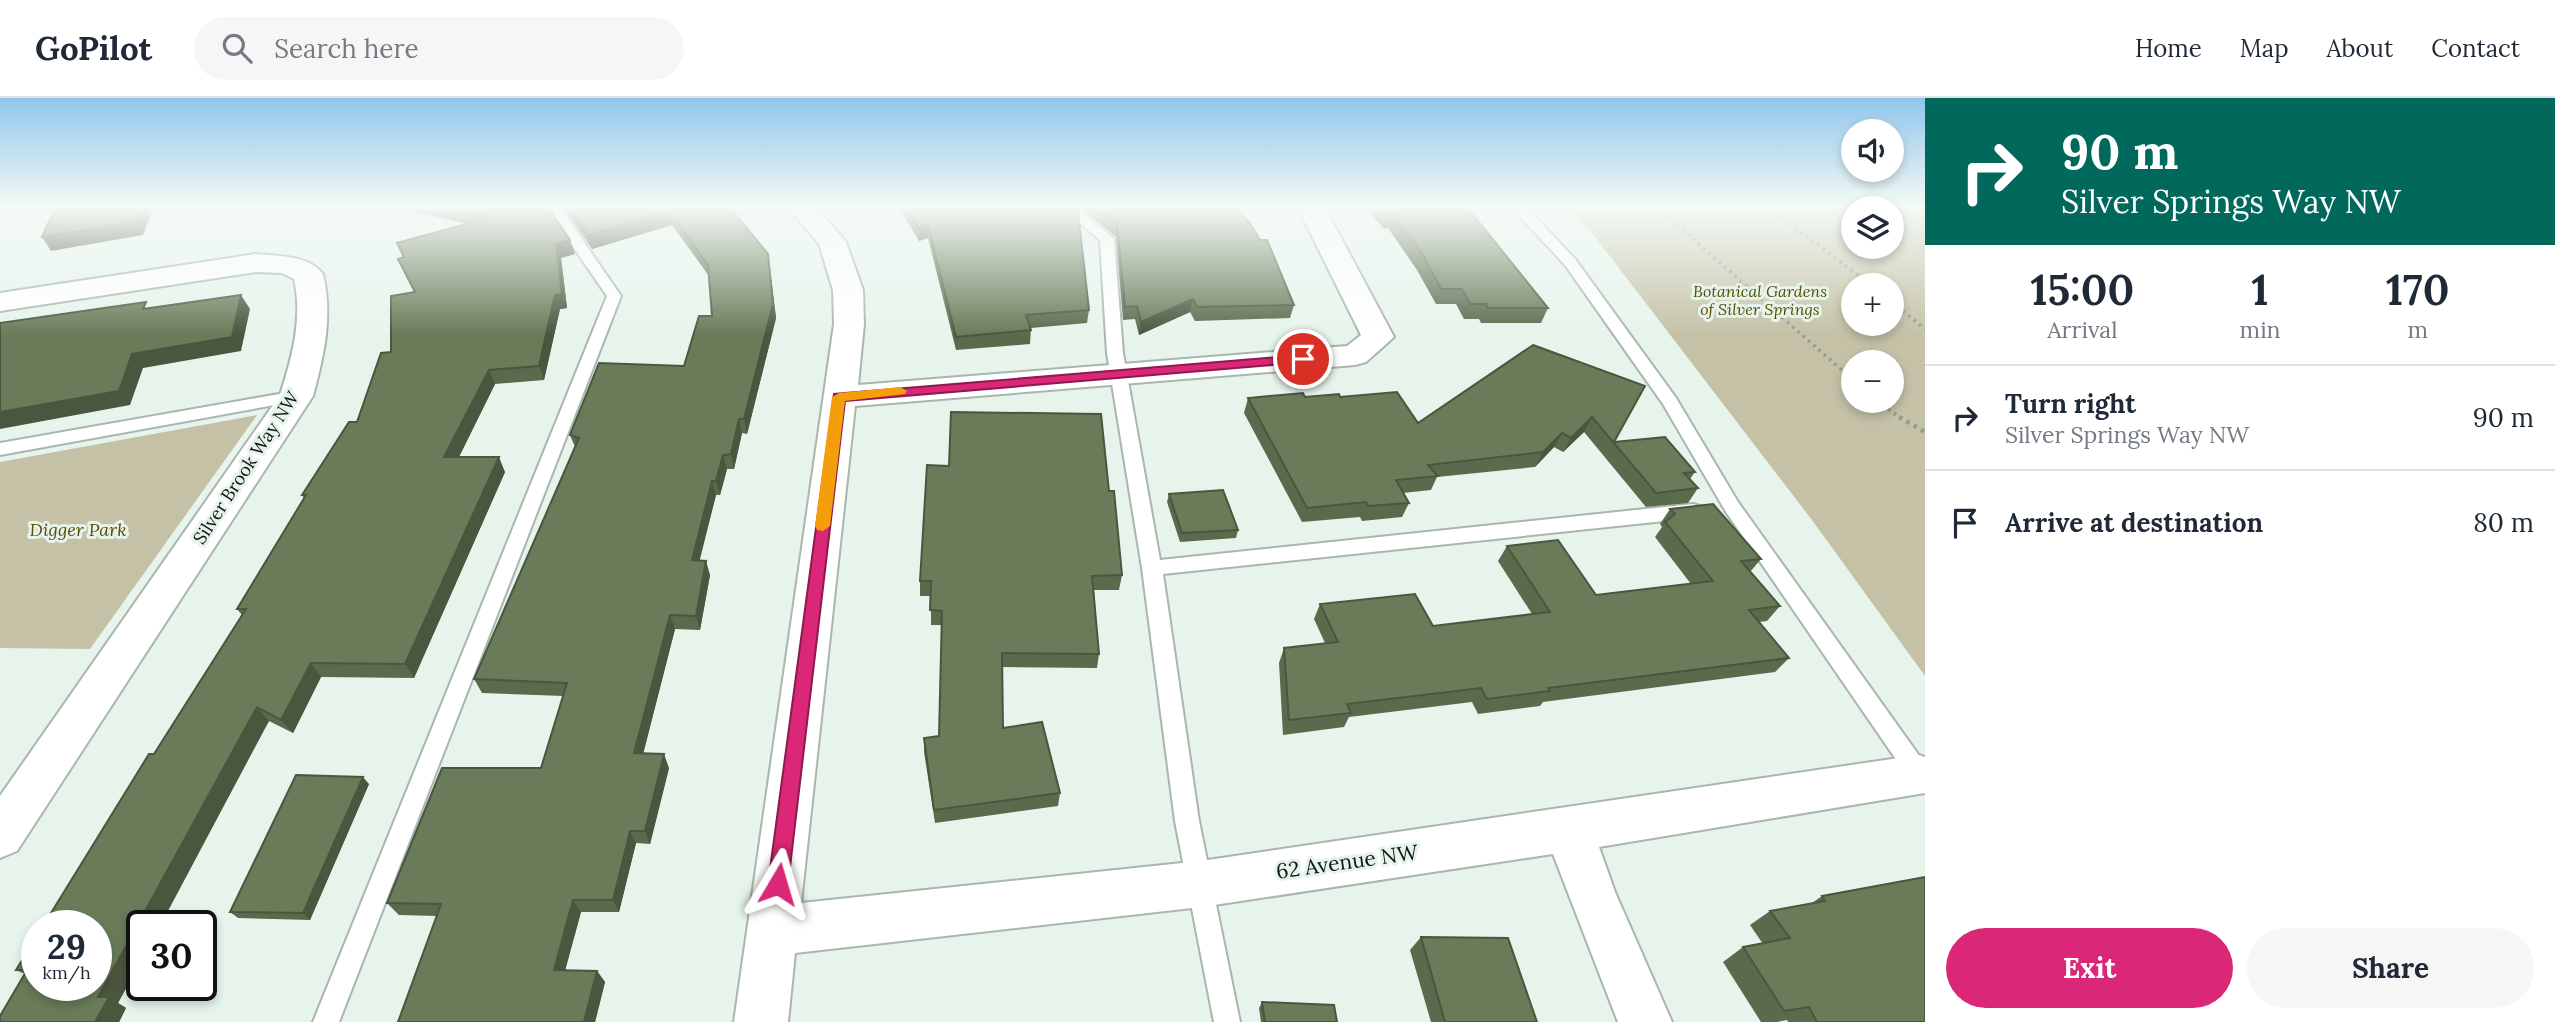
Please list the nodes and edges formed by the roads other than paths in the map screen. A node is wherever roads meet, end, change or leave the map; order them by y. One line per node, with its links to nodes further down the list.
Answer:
1 (582, 249): 18 (lane)
2 (834, 249): 9 (street)
3 (1108, 249): 7 (lane)
4 (1333, 249): 7 (street)
5 (1556, 249): 11 (lane)
6 (0, 302): 8 (street, Silver Brook Way NW)
7 (1119, 372): 9 (street); 12 (lane)
8 (296, 396): 10 (lane); 15 (street, Silver Brook Way NW)
9 (839, 397): 17 (street)
10 (0, 449)
11 (1732, 507): 12 (lane); 13 (lane)
12 (1152, 568): 16 (lane)
13 (1922, 779): 14 (street, 62 Avenue NW)
14 (1569, 830): 16 (street, 62 Avenue NW); 21 (street)
15 (0, 836)
16 (1201, 884): 17 (street, 62 Avenue NW); 20 (lane)
17 (773, 931): 19 (street)
18 (326, 1022)
19 (761, 1022)
20 (1227, 1022)
21 (1645, 1022)

